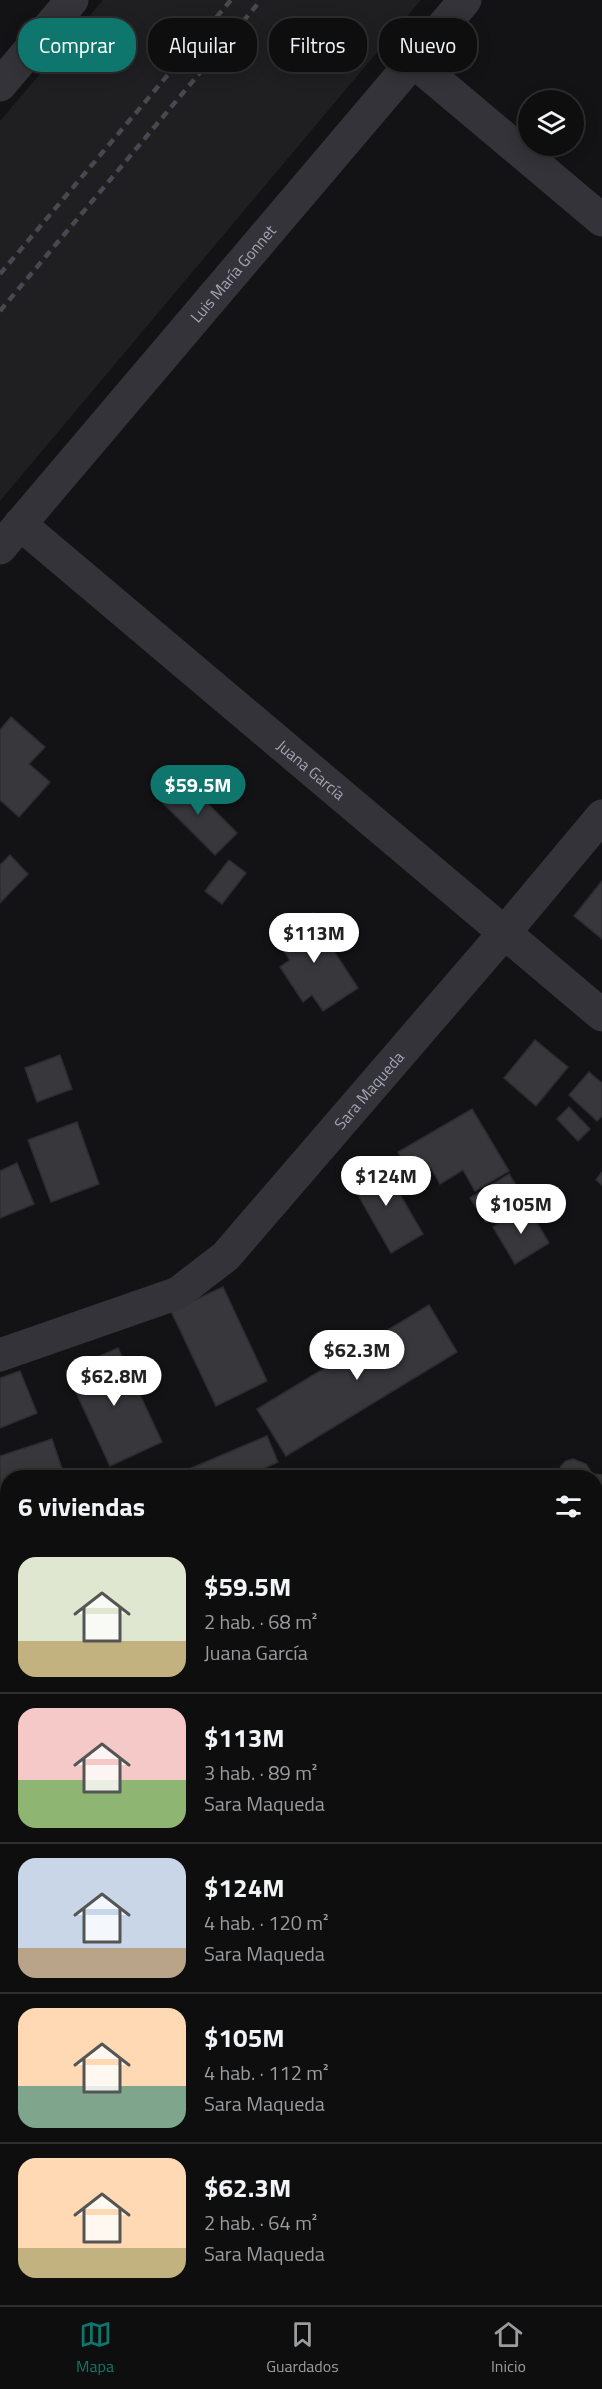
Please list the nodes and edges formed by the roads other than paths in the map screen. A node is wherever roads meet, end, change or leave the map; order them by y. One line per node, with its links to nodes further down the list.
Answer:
1 (72, 0): 6 (street)
2 (465, 0): 3 (street, Luis María Gonnet)
3 (450, 18)
4 (404, 72): 8 (street, Luis María Gonnet)
5 (426, 72): 7 (street)
6 (0, 85)
7 (602, 220)
8 (10, 536): 10 (street, Juana García)
9 (602, 816): 10 (street, Sara Maqueda)
10 (505, 933): 11 (street, Juana García); 12 (street, Sara Maqueda)
11 (602, 1015)
12 (0, 1355)

